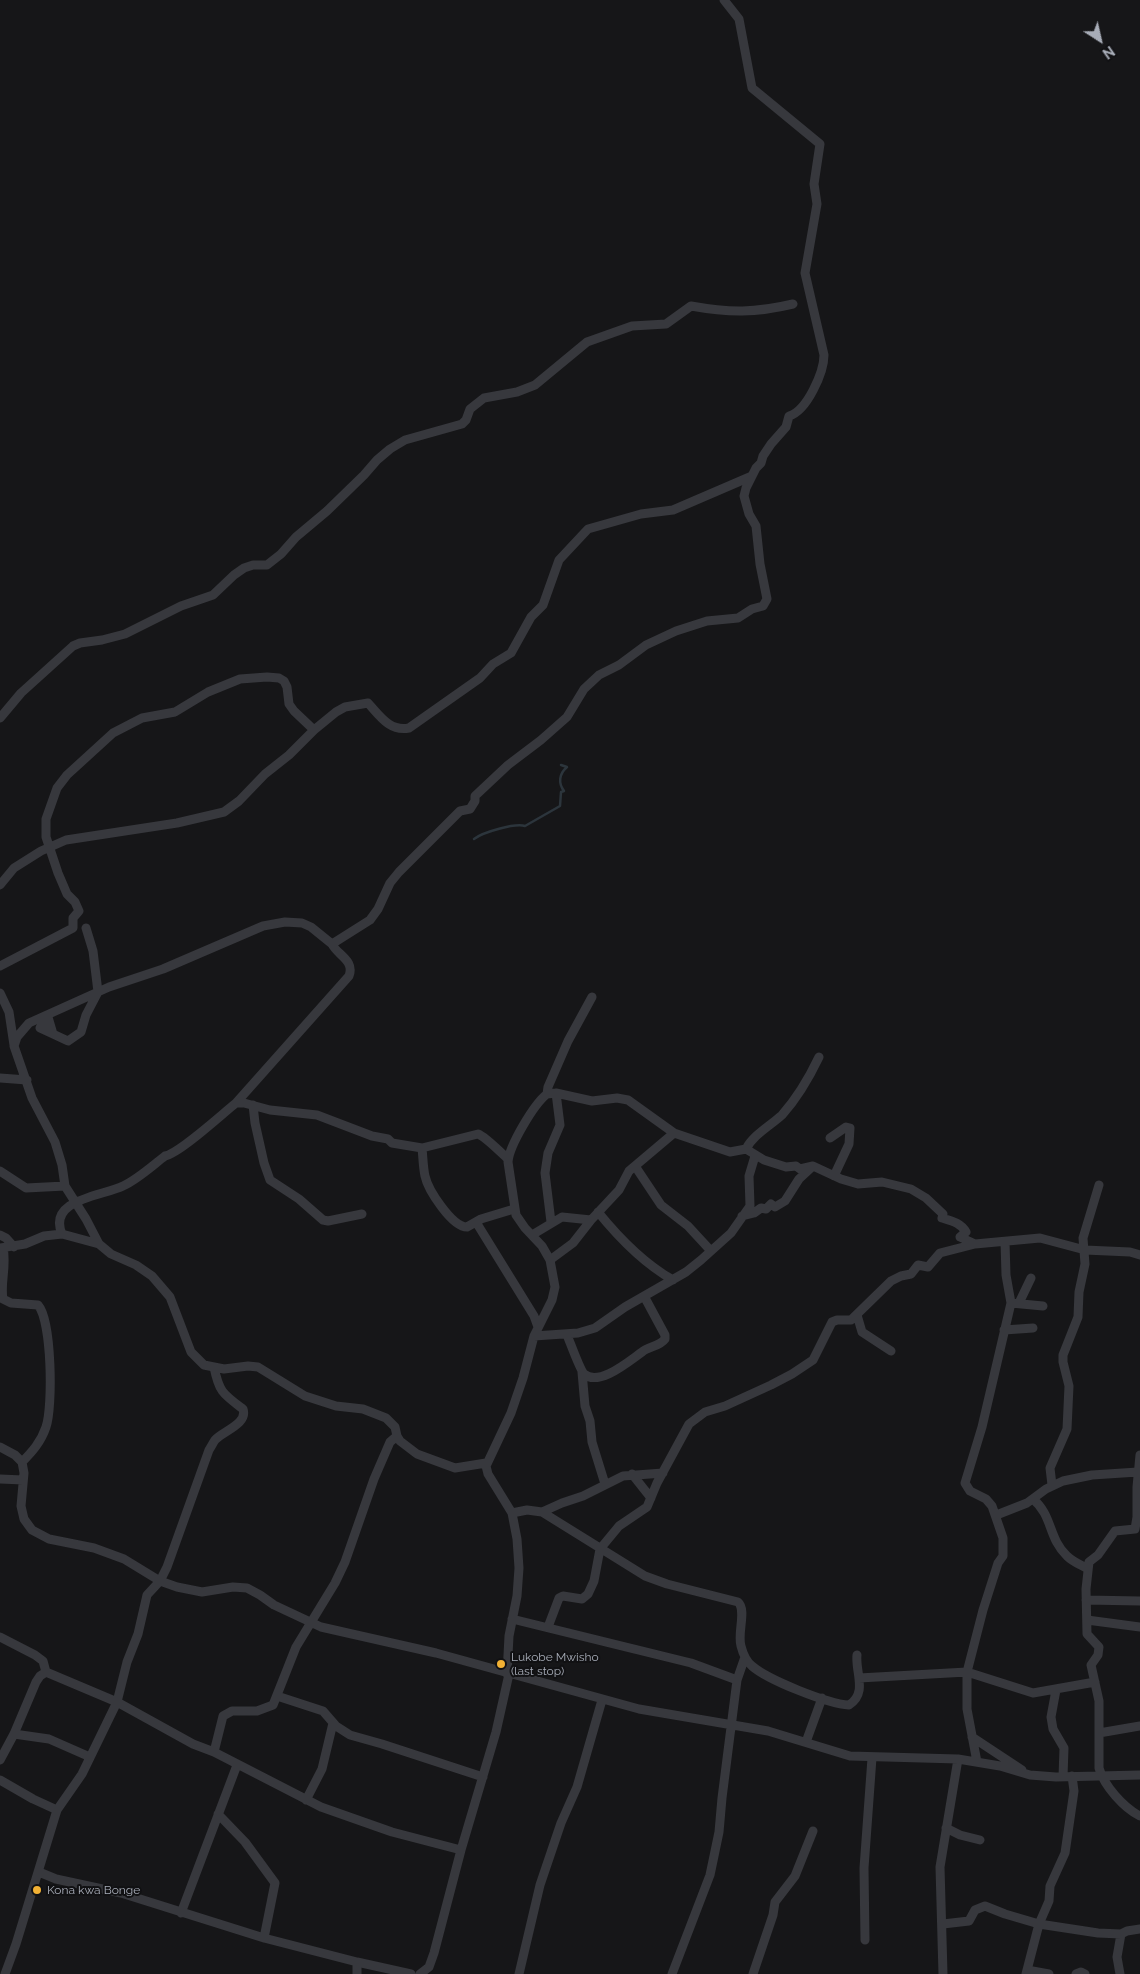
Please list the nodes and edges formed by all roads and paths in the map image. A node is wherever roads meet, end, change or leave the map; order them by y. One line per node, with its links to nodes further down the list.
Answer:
1 (724, 0): 3 (street)
2 (793, 304): 4 (street)
3 (753, 476): 5 (street); 9 (street)
4 (0, 718)
5 (314, 730): 6 (street); 6 (street)
6 (50, 846): 7 (street); 10 (street)
7 (0, 885)
8 (86, 928): 11 (street)
9 (332, 944): 11 (street); 20 (street)
10 (0, 966)
11 (98, 992): 14 (street); 15 (street)
12 (0, 993): 15 (street)
13 (592, 997): 19 (street)
14 (53, 1034)
15 (14, 1046): 18 (street)
16 (819, 1056): 25 (street)
17 (0, 1078): 18 (street)
18 (27, 1080): 33 (street)
19 (552, 1093): 22 (street); 27 (street); 41 (street)
20 (236, 1102): 21 (street); 34 (street)
21 (253, 1105): 24 (street); 37 (street)
22 (674, 1133): 25 (street); 28 (street)
23 (830, 1138): 31 (street)
24 (422, 1148): 27 (street); 40 (street)
25 (746, 1149): 26 (street)
26 (755, 1156): 29 (street); 38 (street)
27 (508, 1159): 35 (street)
28 (635, 1166): 36 (street); 51 (street)
29 (813, 1166): 31 (street); 38 (street)
30 (0, 1171): 33 (street)
31 (834, 1176): 47 (street)
32 (1099, 1185): 50 (street)
33 (66, 1186): 34 (street)
34 (76, 1202): 42 (street); 46 (street)
35 (514, 1209): 40 (street); 44 (street)
36 (598, 1212): 39 (street); 55 (street)
37 (362, 1214)
38 (742, 1216): 51 (street)
39 (591, 1220): 41 (street); 53 (street)
40 (476, 1222): 60 (street)
41 (551, 1222): 44 (street)
42 (62, 1234): 46 (street); 48 (street)
43 (0, 1235): 48 (street)
44 (532, 1235): 53 (street)
45 (1005, 1242): 47 (street); 50 (street); 57 (street)
46 (99, 1244): 66 (street)
47 (975, 1244): 59 (street)
48 (14, 1247): 49 (street)
49 (2, 1248): 73 (street)
50 (1085, 1250): 52 (street); 81 (street)
51 (711, 1251): 55 (street)
52 (1140, 1255)
53 (550, 1260): 60 (street)
54 (1030, 1278): 57 (street)
55 (672, 1280): 56 (street)
56 (644, 1296): 63 (street); 68 (street)
57 (1015, 1303): 58 (street); 62 (street)
58 (1043, 1306)
59 (857, 1315): 65 (street); 76 (street)
60 (538, 1326): 64 (street)
61 (1033, 1328): 62 (street)
62 (1004, 1330): 102 (street)
63 (566, 1334): 64 (street); 67 (street)
64 (534, 1336): 74 (street)
65 (891, 1351)
66 (214, 1367): 70 (street); 90 (street)
67 (582, 1372): 68 (street); 69 (street)
68 (593, 1378): 69 (street)
69 (583, 1385): 80 (street)
70 (396, 1436): 74 (street); 95 (street)
71 (0, 1447): 73 (street)
72 (1140, 1454): 75 (street)
73 (22, 1462): 79 (street)
74 (486, 1463): 86 (street)
75 (1138, 1472): 81 (street); 84 (street)
76 (663, 1473): 77 (street); 82 (street)
77 (632, 1474): 80 (street); 82 (street)
78 (0, 1479): 79 (street)
79 (23, 1480): 90 (street)
80 (604, 1484): 85 (street)
81 (1052, 1485): 83 (street)
82 (651, 1498): 88 (street)
83 (1033, 1499): 87 (street); 89 (street)
84 (1139, 1502): 89 (street)
85 (542, 1512): 86 (street); 88 (street)
86 (512, 1513): 93 (street)
87 (999, 1514)
88 (600, 1549): 96 (street); 100 (street)
89 (1088, 1569): 91 (street)
90 (160, 1581): 95 (street); 111 (street)
91 (1086, 1600): 92 (street); 94 (street)
92 (1140, 1601)
93 (512, 1619): 96 (street); 103 (street)
94 (1087, 1620): 97 (street); 106 (street)
95 (310, 1623): 103 (street); 108 (street)
96 (548, 1627): 105 (street)
97 (1140, 1627)
98 (0, 1637): 101 (street)
99 (857, 1655): 104 (street)
100 (745, 1657): 105 (street); 109 (street)
101 (46, 1672): 111 (street); 115 (street)
102 (967, 1672): 104 (street); 107 (street); 117 (street)
103 (508, 1674): 110 (street); 130 (street)
104 (859, 1678): 109 (street)
105 (737, 1680): 113 (street)
106 (1095, 1682): 107 (street); 116 (street)
107 (1056, 1690): 128 (street)
108 (277, 1696): 112 (street); 119 (street)
109 (822, 1698): 118 (street)
110 (602, 1700): 113 (street); 154 (street)
111 (117, 1702): 119 (street); 120 (street)
112 (333, 1723): 130 (street); 132 (street)
113 (732, 1724): 118 (street); 155 (street)
114 (1140, 1726): 116 (street)
115 (14, 1734): 120 (street); 123 (street)
116 (1099, 1734): 129 (street)
117 (972, 1737): 124 (street); 126 (street)
118 (806, 1742): 121 (street)
119 (214, 1752): 125 (street)
120 (90, 1757): 133 (street)
121 (872, 1758): 122 (street); 147 (street)
122 (958, 1759): 124 (street); 136 (street)
123 (0, 1760)
124 (977, 1762): 126 (street)
125 (237, 1765): 132 (street); 134 (street)
126 (1030, 1775): 128 (street)
127 (1140, 1775): 129 (street)
128 (1067, 1776): 129 (street); 143 (street)
129 (1101, 1776): 135 (street)
130 (483, 1777): 139 (street)
131 (0, 1780): 133 (street)
132 (306, 1800): 139 (street)
133 (57, 1810): 140 (street)
134 (218, 1814): 141 (street); 146 (street)
135 (1140, 1816)
136 (946, 1828): 138 (street); 142 (street)
137 (813, 1831): 156 (street)
138 (980, 1840)
139 (461, 1850): 153 (street)
140 (39, 1872): 141 (street); 150 (street)
141 (181, 1913): 146 (street)
142 (943, 1924): 143 (street); 157 (street)
143 (1039, 1924): 145 (street); 149 (street)
144 (1140, 1929): 145 (street)
145 (1121, 1934): 161 (street)
146 (264, 1938): 148 (street)
147 (865, 1940)
148 (358, 1962): 151 (street); 152 (street)
149 (1026, 1972): 158 (street)
150 (5, 1974)
151 (358, 1974)
152 (411, 1974)
153 (420, 1974)
154 (519, 1974)
155 (672, 1974)
156 (752, 1974)
157 (943, 1974)
158 (1049, 1974)
159 (1076, 1974): 160 (street)
160 (1085, 1974)
161 (1120, 1974)

